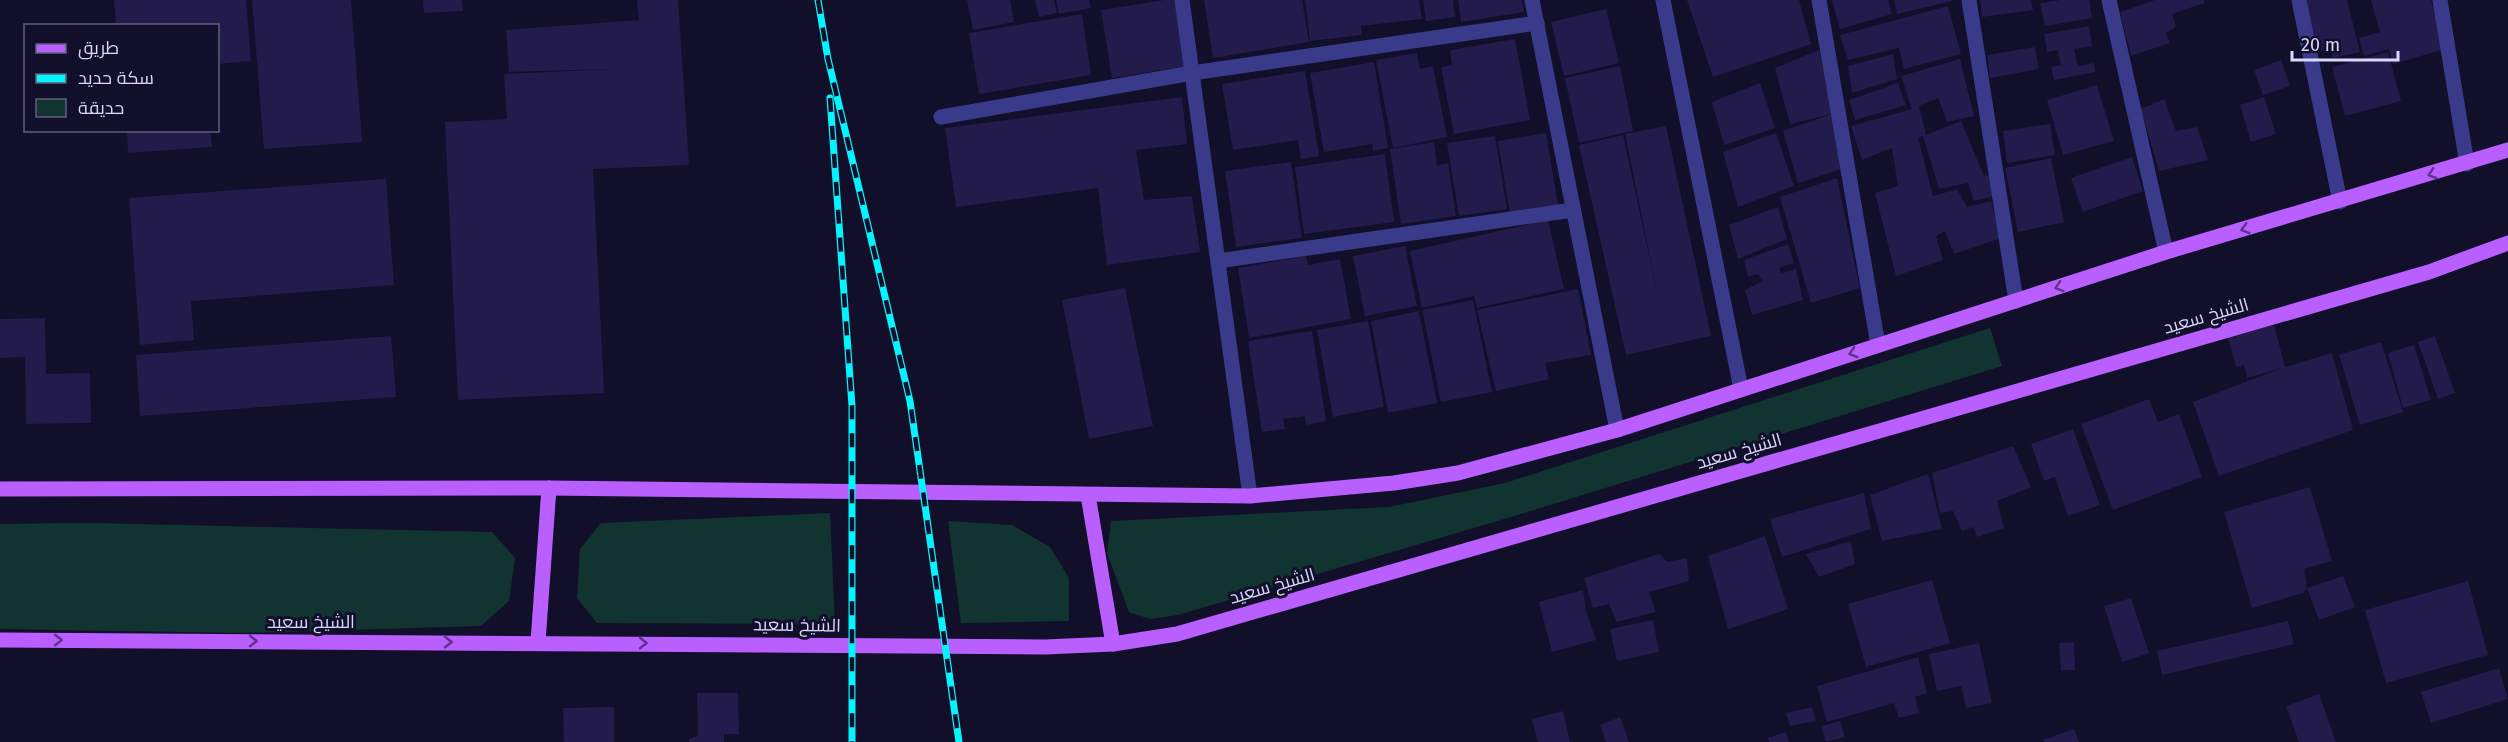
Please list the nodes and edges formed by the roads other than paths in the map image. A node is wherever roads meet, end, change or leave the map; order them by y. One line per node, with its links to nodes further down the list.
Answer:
1 (1182, 0): 10 (street)
2 (1532, 0): 9 (street)
3 (1663, 0): 21 (street)
4 (1819, 0): 20 (street)
5 (1969, 0): 19 (street)
6 (2109, 0): 17 (street)
7 (2299, 0): 14 (street)
8 (2440, 0): 13 (street)
9 (1537, 23): 10 (street); 15 (street)
10 (1192, 72): 11 (street); 18 (street)
11 (940, 117)
12 (2508, 150): 13 (main road)
13 (2467, 164): 14 (main road, one-way to 14)
14 (2340, 202): 17 (main road, one-way to 17)
15 (1574, 210): 18 (street); 22 (street)
16 (2508, 243): 29 (main road, الشيخ سعيد)
17 (2166, 252): 19 (main road, one-way to 19)
18 (1218, 261): 26 (street)
19 (2016, 301): 20 (main road)
20 (1878, 345): 21 (main road, one-way to 21)
21 (1742, 389): 22 (main road)
22 (1617, 430): 26 (main road)
23 (549, 488): 24 (main road); 25 (main road); 28 (main road)
24 (0, 489)
25 (1088, 495): 26 (main road); 29 (main road)
26 (1250, 496)
27 (0, 640): 28 (main road, الشيخ سعيد, one-way to 28)
28 (538, 642): 29 (main road, الشيخ سعيد, one-way to 29)
29 (1113, 644)

